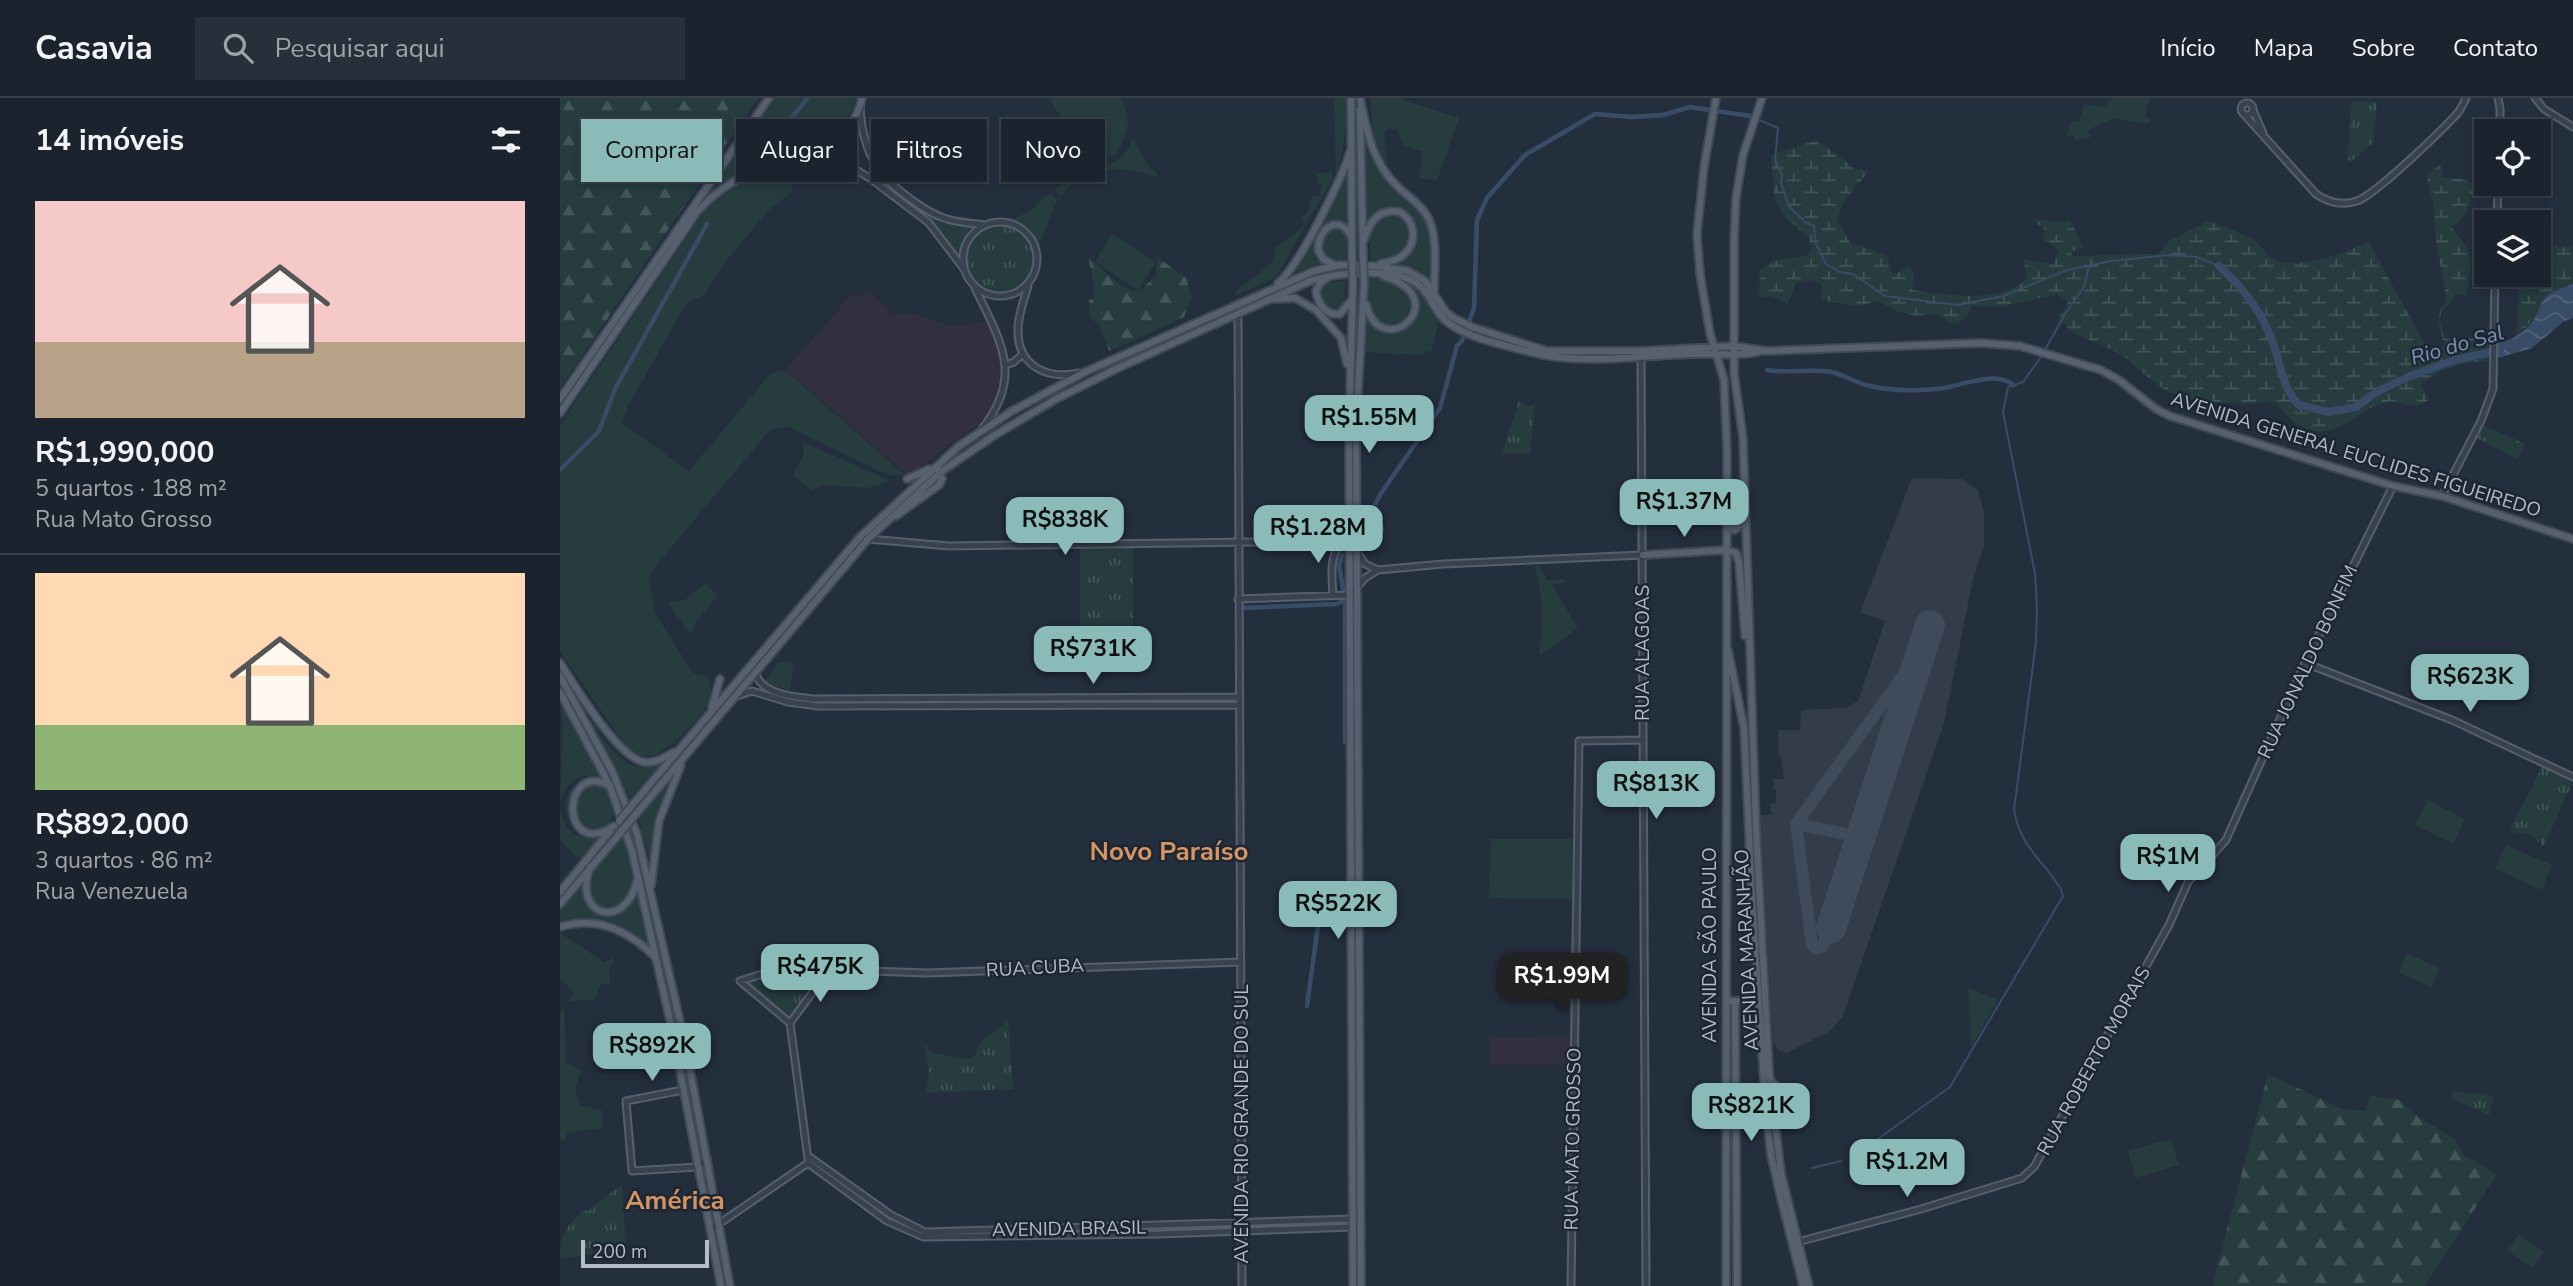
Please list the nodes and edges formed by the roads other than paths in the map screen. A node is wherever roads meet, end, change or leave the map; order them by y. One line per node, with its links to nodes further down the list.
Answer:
1 (769, 98): 17 (main road)
2 (862, 98): 13 (main road)
3 (1351, 98): 23 (main road)
4 (1360, 98): 30 (main road); 40 (main road)
5 (1762, 98): 46 (main road, AVENIDA MARANHÃO)
6 (2254, 98): 14 (street)
7 (2466, 98): 22 (street)
8 (2498, 98): 15 (street)
9 (2504, 98): 15 (street)
10 (2535, 98): 20 (street)
11 (1715, 100): 47 (main road, AVENIDA SÃO PAULO)
12 (2244, 101): 14 (street); 16 (street)
13 (860, 106): 18 (main road); 26 (street)
14 (2253, 108): 16 (street); 22 (street)
15 (2500, 108): 19 (street)
16 (2242, 112): 22 (street)
17 (753, 119)
18 (854, 119)
19 (2500, 119)
20 (2573, 127)
21 (736, 143): 55 (main road)
22 (2272, 147)
23 (1350, 152): 29 (main road); 39 (main road)
24 (857, 171): 27 (street)
25 (736, 182): 56 (main road)
26 (893, 187): 27 (street); 28 (street)
27 (890, 193): 33 (street)
28 (985, 225): 33 (street); 36 (street)
29 (1352, 237): 31 (main road); 42 (main road, bridge)
30 (1362, 245): 32 (main road); 41 (main road, bridge)
31 (1334, 265): 32 (main road); 39 (main road)
32 (1375, 266): 40 (main road)
33 (964, 269): 37 (street)
34 (1378, 274): 35 (main road); 41 (main road); 45 (main road)
35 (1331, 275): 42 (main road); 43 (main road)
36 (1028, 284): 37 (street); 49 (street)
37 (974, 286): 52 (street)
38 (2496, 287): 61 (street)
39 (1271, 288): 53 (main road)
40 (1434, 292): 45 (main road)
41 (1364, 296): 72 (main road)
42 (1352, 297): 54 (main road)
43 (1270, 299): 44 (main road); 54 (main road)
44 (1238, 313): 58 (main road); 67 (street, AVENIDA RIO GRANDE DO SUL)
45 (1465, 328): 47 (main road); 50 (main road)
46 (1734, 346): 47 (main road, AVENIDA GENERAL EUCLIDES FIGUEIREDO); 48 (main road, AVENIDA GENERAL EUCLIDES FIGUEIREDO); 51 (main road, AVENIDA MARANHÃO)
47 (1714, 351): 50 (main road); 51 (main road, AVENIDA GENERAL EUCLIDES FIGUEIREDO); 64 (main road, AVENIDA SÃO PAULO)
48 (1766, 351): 51 (main road, AVENIDA GENERAL EUCLIDES FIGUEIREDO); 60 (main road, AVENIDA GENERAL EUCLIDES FIGUEIREDO)
49 (1023, 354): 52 (street); 53 (street)
50 (1641, 356): 73 (street, RUA ALAGOAS)
51 (1734, 357): 63 (main road, AVENIDA MARANHÃO)
52 (1006, 365): 57 (street)
53 (1085, 372): 57 (main road)
54 (1350, 374): 70 (main road)
55 (560, 399)
56 (560, 413)
57 (982, 429): 58 (main road)
58 (936, 469): 59 (main road); 62 (main road); 93 (main road)
59 (907, 479)
60 (2393, 486): 61 (main road, AVENIDA GENERAL EUCLIDES FIGUEIREDO); 82 (street, RUA JONALDO BONFIM)
61 (2442, 496): 66 (main road, AVENIDA GENERAL EUCLIDES FIGUEIREDO)
62 (884, 522): 65 (main road); 68 (street)
63 (1744, 523): 64 (main road); 80 (main road, AVENIDA MARANHÃO)
64 (1726, 524): 71 (main road, AVENIDA SÃO PAULO)
65 (868, 539): 68 (street); 83 (main road)
66 (2573, 539)
67 (1239, 541): 68 (street); 69 (street); 78 (street, AVENIDA RIO GRANDE DO SUL)
68 (892, 542)
69 (1340, 543): 70 (street); 76 (street)
70 (1350, 547): 77 (main road)
71 (1726, 550): 73 (main road); 79 (main road, AVENIDA SÃO PAULO); 80 (main road)
72 (1357, 551): 74 (street); 75 (main road)
73 (1643, 555): 74 (street); 94 (street, RUA ALAGOAS)
74 (1378, 570): 75 (street)
75 (1357, 589): 77 (street); 133 (main road)
76 (1333, 596): 77 (street); 78 (street)
77 (1346, 596): 124 (main road)
78 (1238, 599): 88 (street, AVENIDA RIO GRANDE DO SUL)
79 (1726, 642): 109 (main road, AVENIDA MARANHÃO); 114 (main road, AVENIDA SÃO PAULO)
80 (1749, 661): 109 (main road, AVENIDA MARANHÃO)
81 (560, 663): 95 (main road)
82 (2305, 663): 97 (street); 104 (street, RUA JONALDO BONFIM)
83 (755, 672): 87 (main road); 89 (street)
84 (560, 676): 100 (main road)
85 (720, 679): 93 (main road)
86 (560, 692): 98 (main road)
87 (734, 697): 92 (street); 96 (main road)
88 (1239, 697): 90 (street); 91 (street, AVENIDA RIO GRANDE DO SUL)
89 (896, 698): 90 (street); 92 (street)
90 (1081, 702): 91 (street); 92 (street)
91 (1239, 705): 112 (street, AVENIDA RIO GRANDE DO SUL)
92 (896, 706)
93 (710, 712): 95 (main road)
94 (1643, 740): 134 (street, RUA MATO GROSSO); 135 (street, RUA ALAGOAS)
95 (679, 749): 102 (main road, bridge)
96 (683, 758): 100 (main road); 106 (main road)
97 (2573, 777)
98 (610, 786): 99 (main road); 102 (main road)
99 (571, 788)
100 (633, 814): 103 (main road, bridge); 106 (main road)
101 (567, 822): 102 (main road)
102 (619, 823): 105 (main road); 107 (main road)
103 (590, 867): 105 (main road); 108 (main road)
104 (2192, 877): 128 (street, RUA ROBERTO MORAIS)
105 (638, 879): 111 (main road)
106 (651, 888): 121 (main road)
107 (560, 892)
108 (560, 904)
109 (1756, 910): 116 (main road, AVENIDA MARANHÃO); 118 (main road, AVENIDA MARANHÃO)
110 (560, 927): 111 (main road)
111 (657, 959): 119 (main road)
112 (1241, 962): 113 (street, RUA CUBA); 126 (street, AVENIDA RIO GRANDE DO SUL)
113 (829, 970): 117 (street); 117 (street, RUA CUBA)
114 (1726, 1001): 115 (main road); 136 (main road, AVENIDA SÃO PAULO)
115 (1735, 1001): 116 (main road); 137 (main road, AVENIDA SÃO PAULO)
116 (1758, 1001): 128 (main road, AVENIDA MARANHÃO)
117 (789, 1023): 122 (street)
118 (1771, 1081): 120 (main road, AVENIDA MARANHÃO); 120 (main road)
119 (683, 1090): 123 (main road); 123 (street)
120 (1776, 1130): 128 (main road, AVENIDA MARANHÃO)
121 (707, 1159): 123 (street); 125 (main road)
122 (808, 1160): 125 (street); 126 (street, AVENIDA BRASIL)
123 (697, 1167): 127 (main road)
124 (1353, 1223): 126 (street, AVENIDA BRASIL); 132 (main road)
125 (719, 1224): 127 (street); 130 (main road)
126 (1242, 1228): 131 (street, AVENIDA RIO GRANDE DO SUL)
127 (710, 1230): 129 (main road)
128 (1795, 1243): 138 (main road, AVENIDA MARANHÃO); 139 (main road, AVENIDA MARANHÃO)
129 (721, 1286)
130 (730, 1286)
131 (1242, 1286)
132 (1353, 1286)
133 (1361, 1286)
134 (1571, 1286)
135 (1646, 1286)
136 (1726, 1286)
137 (1737, 1286)
138 (1803, 1286)
139 (1810, 1286)

